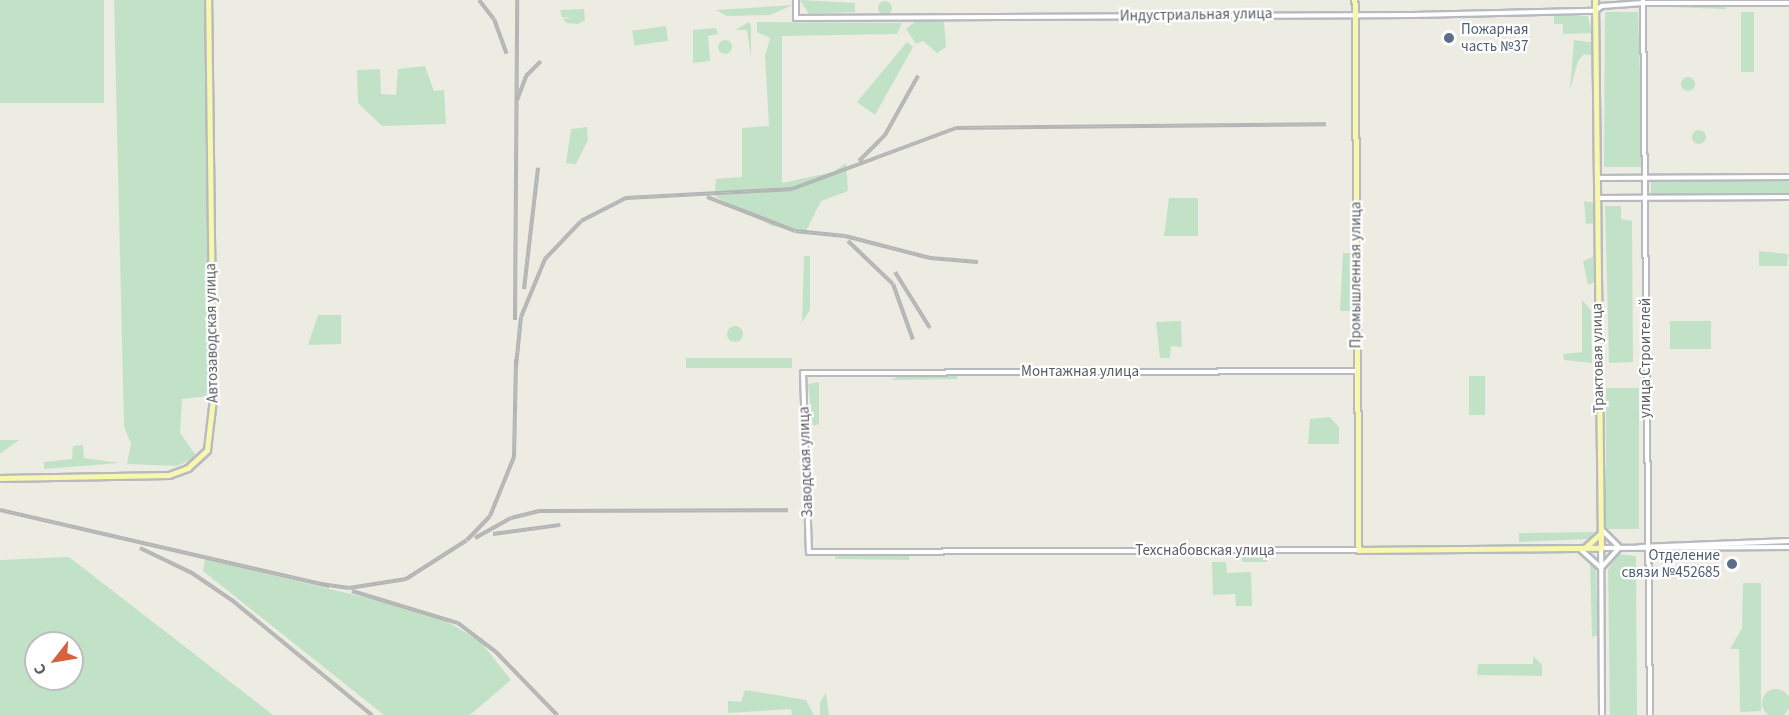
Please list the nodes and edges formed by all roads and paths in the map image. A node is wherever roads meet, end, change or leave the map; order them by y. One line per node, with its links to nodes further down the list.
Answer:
1 (208, 0): 17 (main road, Автозаводская улица)
2 (796, 0): 8 (main road, Индустриальная улица)
3 (1355, 0): 8 (main road, Промышленная улица)
4 (1595, 0): 7 (main road, Трактовая улица)
5 (1643, 2): 6 (main road, Индустриальная улица); 7 (main road, Индустриальная улица); 11 (main road, улица Строителей)
6 (1789, 3)
7 (1595, 11): 8 (main road, Индустриальная улица); 10 (main road, Трактовая улица)
8 (1356, 14): 15 (main road, Промышленная улица)
9 (1789, 177): 11 (main road)
10 (1597, 178): 11 (main road); 13 (main road, Трактовая улица)
11 (1644, 178): 14 (main road, улица Строителей)
12 (1789, 197): 14 (main road)
13 (1597, 198): 14 (main road); 18 (main road, Трактовая улица)
14 (1645, 198): 20 (main road, улица Строителей)
15 (1357, 371): 16 (main road, Монтажная улица); 25 (main road, Промышленная улица)
16 (803, 373): 26 (main road, Заводская улица)
17 (0, 478)
18 (1601, 528): 22 (main road, Трактовая улица); 23 (main road); 24 (main road)
19 (1789, 541): 20 (main road)
20 (1649, 547): 21 (main road); 23 (main road); 29 (main road, улица Строителей)
21 (1789, 547)
22 (1600, 548): 23 (main road); 24 (main road, Техснабовская улица); 27 (main road, Трактовая улица)
23 (1619, 548): 27 (main road)
24 (1580, 549): 25 (main road, Техснабовская улица); 27 (main road)
25 (1359, 550): 26 (main road, Техснабовская улица)
26 (809, 552)
27 (1601, 568): 28 (main road, Трактовая улица)
28 (1602, 715)
29 (1650, 715)

